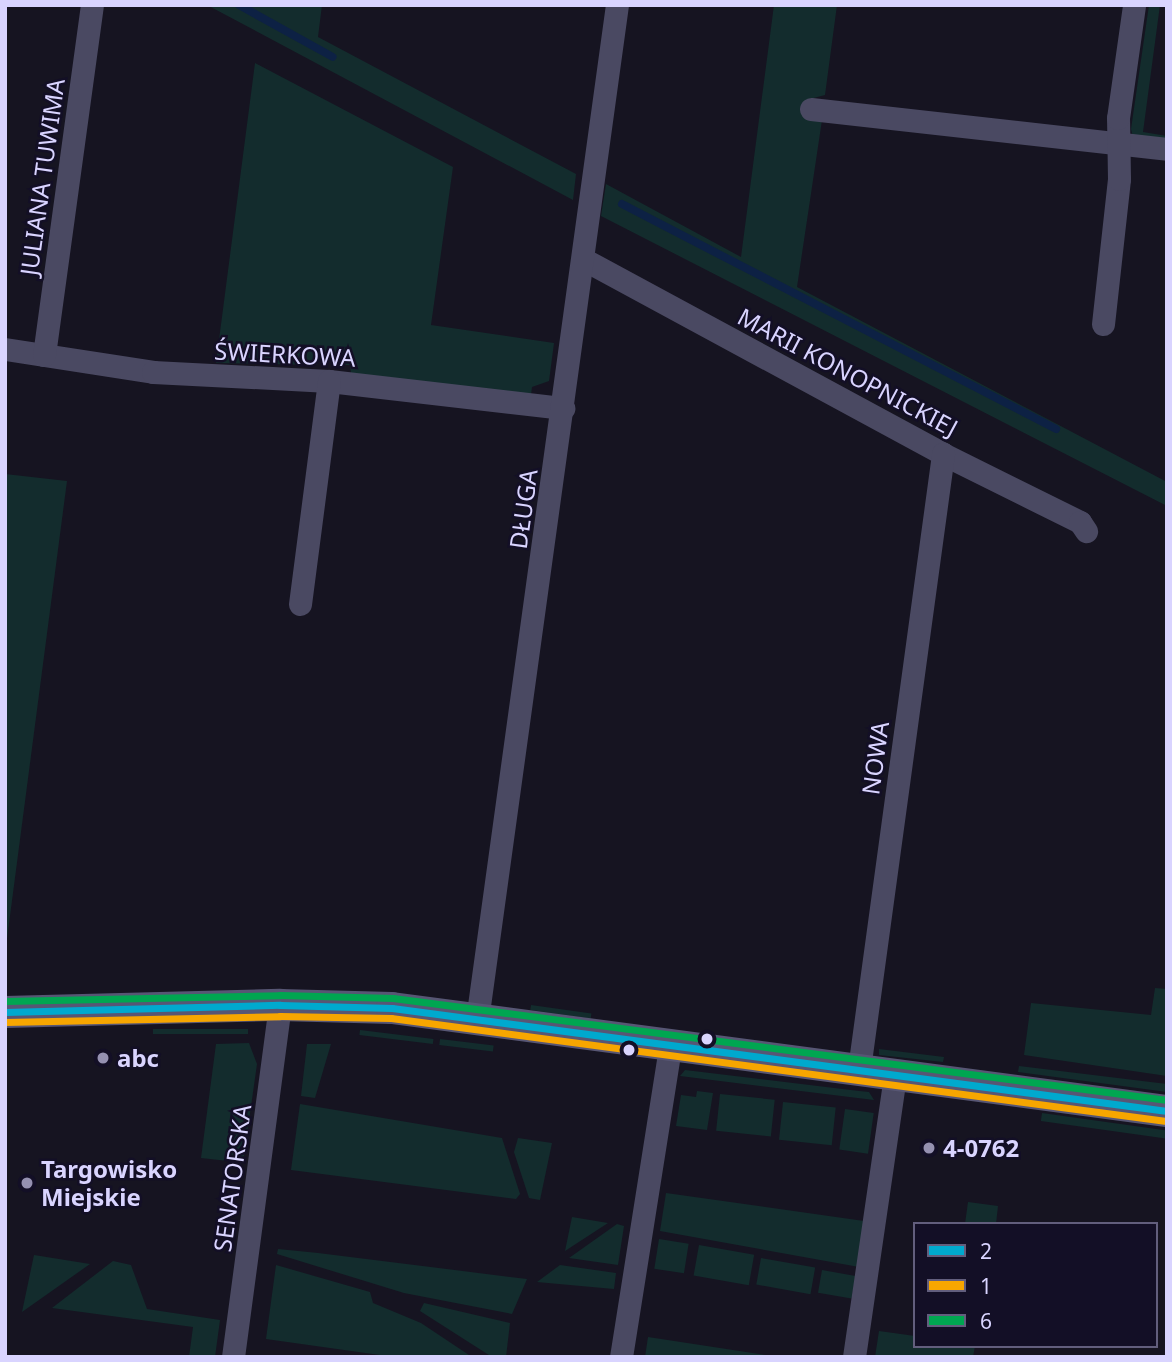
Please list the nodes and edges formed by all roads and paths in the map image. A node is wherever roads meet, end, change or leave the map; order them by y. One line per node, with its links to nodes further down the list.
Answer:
1 (92, 5): 10 (street, JULIANA TUWIMA)
2 (617, 5): 7 (street, DŁUGA)
3 (1134, 5): 5 (street)
4 (811, 109): 5 (street)
5 (1117, 144): 6 (street); 8 (street)
6 (1167, 149)
7 (583, 259): 12 (street, DŁUGA); 13 (street, MARII KONOPNICKIEJ)
8 (1103, 324)
9 (5, 349): 10 (street, ŚWIERKOWA)
10 (44, 355): 11 (street, ŚWIERKOWA)
11 (329, 381): 12 (street, ŚWIERKOWA); 15 (street)
12 (563, 408): 18 (street, DŁUGA)
13 (943, 454): 14 (street, MARII KONOPNICKIEJ); 20 (street, NOWA)
14 (1086, 531)
15 (300, 604)
16 (280, 1006): 17 (main road); 18 (main road); 23 (street, SENATORSKA)
17 (5, 1012)
18 (477, 1020): 19 (main road)
19 (671, 1043): 20 (main road); 24 (street)
20 (859, 1069): 21 (main road)
21 (895, 1075): 22 (main road); 25 (street)
22 (1167, 1111)
23 (233, 1357)
24 (621, 1357)
25 (855, 1357)

